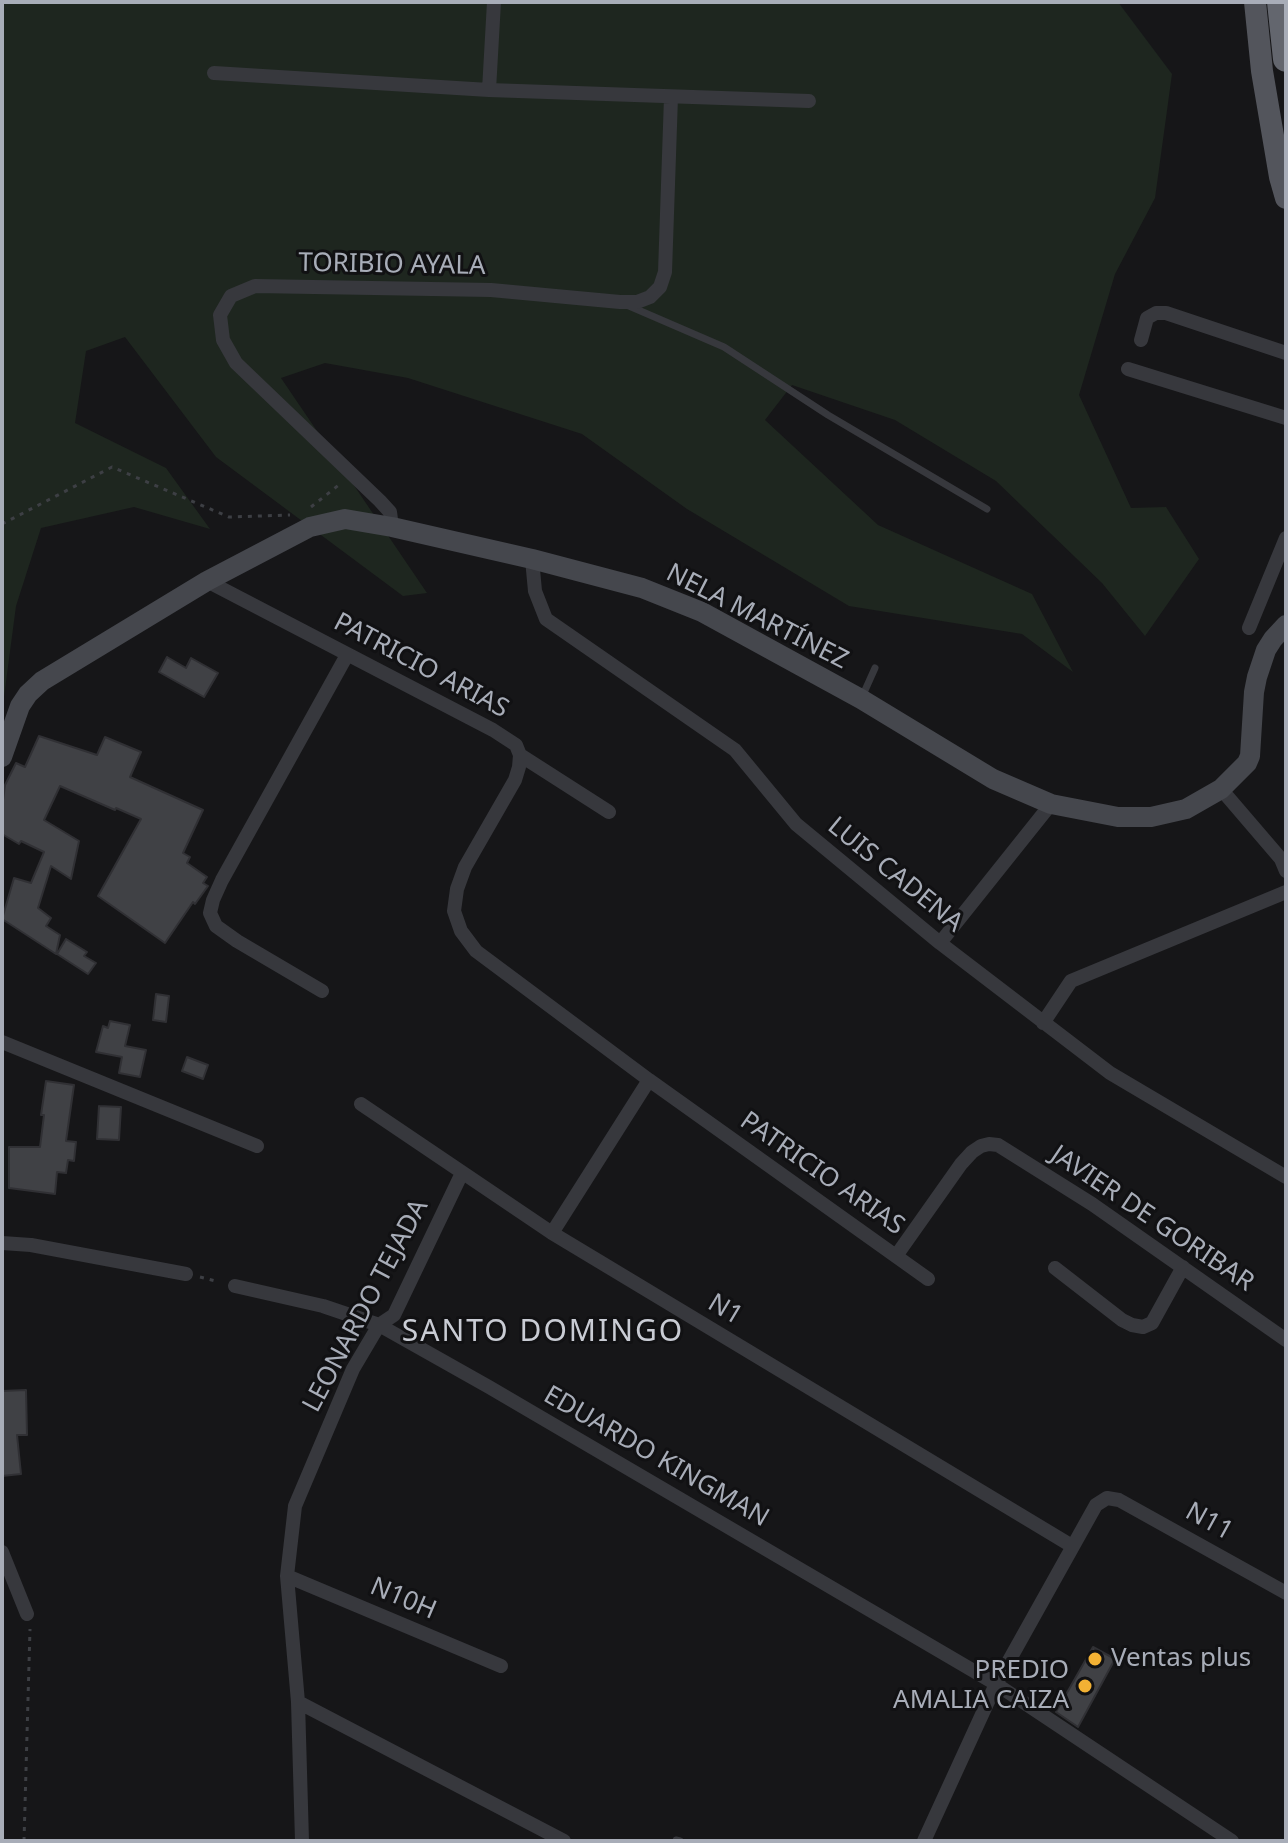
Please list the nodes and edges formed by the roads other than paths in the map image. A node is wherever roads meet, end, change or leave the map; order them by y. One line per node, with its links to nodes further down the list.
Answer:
1 (494, 2): 6 (street)
2 (1255, 2): 9 (main road)
3 (1280, 2): 4 (highway)
4 (1286, 59)
5 (214, 73): 6 (street)
6 (489, 90): 7 (street)
7 (671, 97): 8 (street); 10 (street, TORIBIO AYALA)
8 (809, 101)
9 (1286, 198)
10 (620, 302): 15 (lane); 16 (street, TORIBIO AYALA)
11 (1141, 340): 12 (street)
12 (1286, 353)
13 (1128, 369): 14 (street)
14 (1286, 418)
15 (987, 509)
16 (392, 527): 18 (main road, NELA MARTÍNEZ); 19 (main road, NELA MARTÍNEZ)
17 (1286, 538): 21 (street)
18 (532, 559): 24 (main road, NELA MARTÍNEZ); 32 (street, LUIS CADENA)
19 (207, 581): 22 (street, PATRICIO ARIAS); 26 (main road, NELA MARTÍNEZ)
20 (1286, 625): 27 (main road, NELA MARTÍNEZ)
21 (1249, 628)
22 (347, 655): 25 (street, PATRICIO ARIAS); 33 (street)
23 (875, 668): 24 (lane)
24 (861, 699): 28 (main road, NELA MARTÍNEZ)
25 (520, 755): 29 (street); 36 (street, PATRICIO ARIAS)
26 (2, 757)
27 (1221, 789): 28 (main road, NELA MARTÍNEZ); 30 (street)
28 (1051, 804): 32 (street)
29 (609, 812)
30 (1286, 871)
31 (1286, 892): 34 (street)
32 (940, 943): 34 (street, LUIS CADENA)
33 (322, 991)
34 (1043, 1023): 40 (street, LUIS CADENA)
35 (2, 1042): 38 (street)
36 (649, 1080): 41 (street); 43 (street, PATRICIO ARIAS)
37 (361, 1104): 39 (street, N1)
38 (257, 1146)
39 (462, 1173): 41 (street, N1); 49 (street, LEONARDO TEJADA)
40 (1286, 1177)
41 (552, 1233): 51 (street, N1)
42 (2, 1243): 46 (street)
43 (896, 1256): 44 (street, JAVIER DE GORIBAR); 47 (street, PATRICIO ARIAS)
44 (1183, 1267): 45 (street); 50 (street, JAVIER DE GORIBAR)
45 (1055, 1268)
46 (186, 1274)
47 (928, 1279)
48 (235, 1286): 49 (street, EDUARDO KINGMAN)
49 (379, 1325): 53 (street, LEONARDO TEJADA); 57 (street, EDUARDO KINGMAN)
50 (1286, 1340)
51 (1072, 1546): 54 (street, N11); 57 (street)
52 (2, 1552): 55 (street)
53 (287, 1576): 56 (street, N10H); 58 (street, LEONARDO TEJADA)
54 (1286, 1593)
55 (27, 1614)
56 (501, 1666)
57 (996, 1684): 61 (street); 62 (street, EDUARDO KINGMAN)
58 (298, 1702): 59 (street, LEONARDO TEJADA); 60 (street)
59 (302, 1841)
60 (564, 1841)
61 (924, 1841)
62 (1232, 1841)

